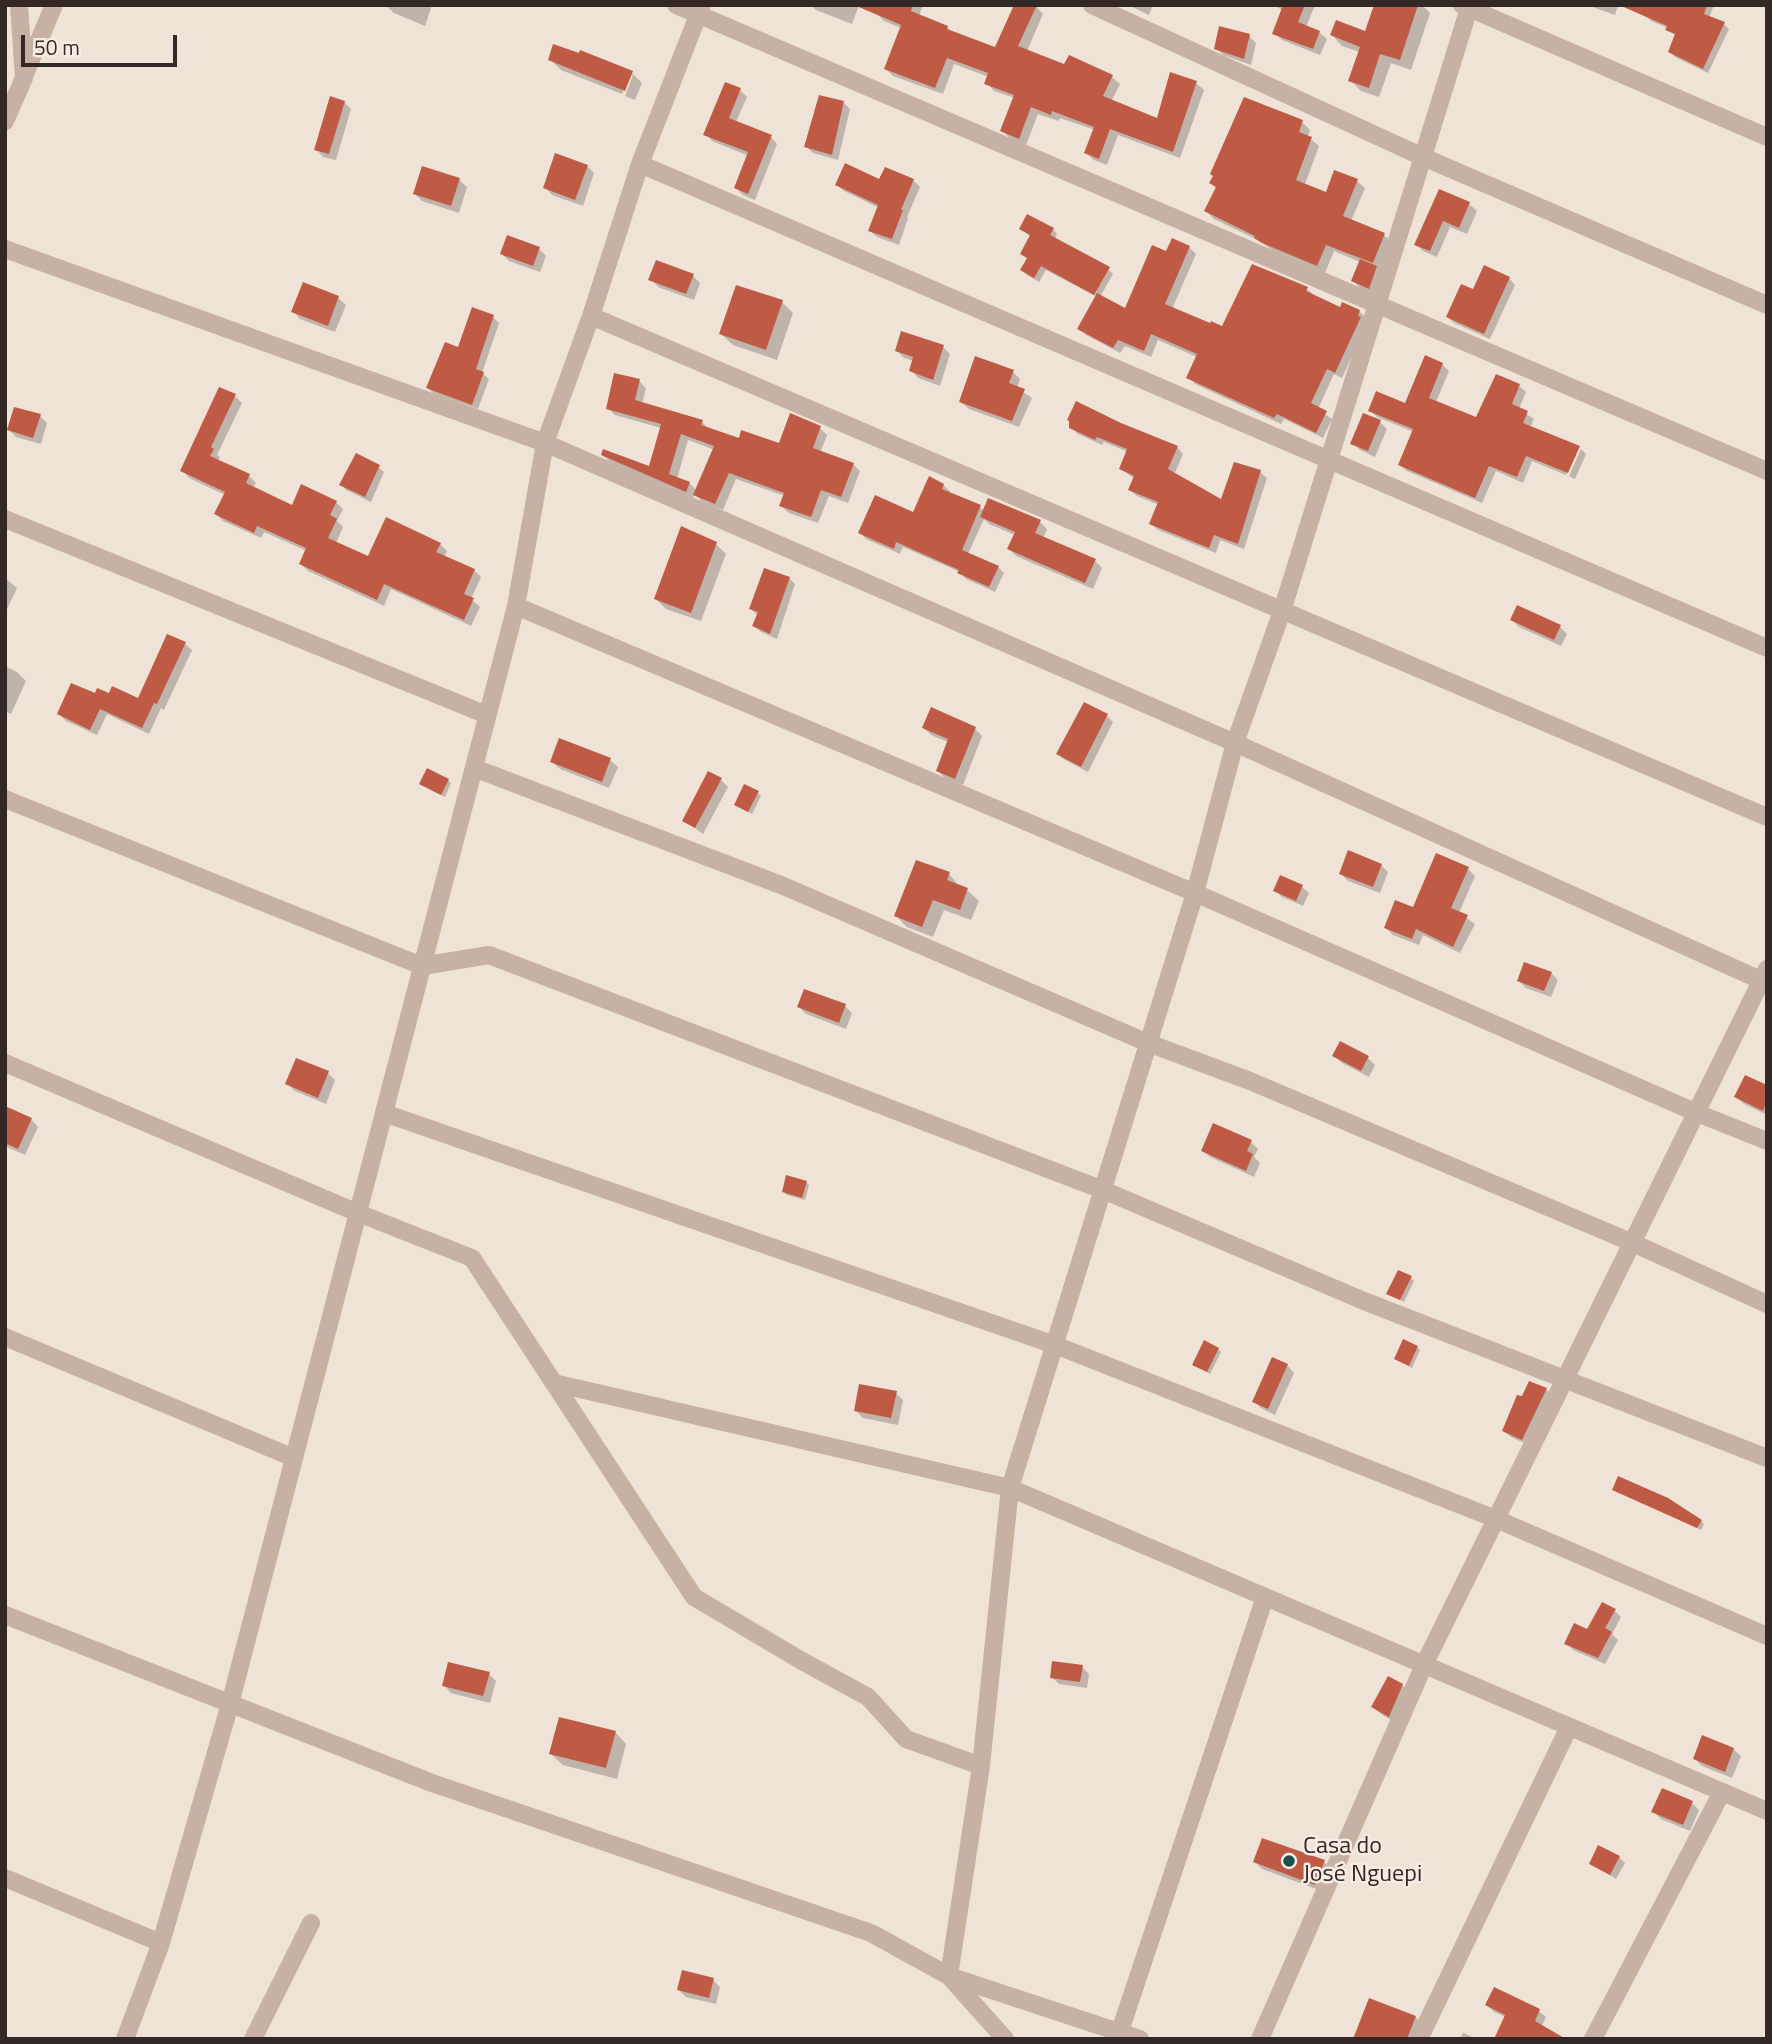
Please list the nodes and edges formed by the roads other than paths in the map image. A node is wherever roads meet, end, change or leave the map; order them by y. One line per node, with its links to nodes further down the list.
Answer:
1 (19, 5): 7 (street)
2 (54, 5): 7 (street)
3 (676, 5): 6 (street)
4 (1092, 5): 10 (street)
5 (1467, 6): 9 (street); 10 (street)
6 (700, 10): 11 (street); 13 (street)
7 (24, 78): 8 (street)
8 (5, 121)
9 (1767, 137)
10 (1423, 157): 13 (street); 14 (street)
11 (640, 164): 15 (street); 17 (street)
12 (5, 249): 16 (street)
13 (1377, 305): 17 (street); 18 (street)
14 (1767, 305)
15 (591, 316): 16 (street); 21 (street)
16 (545, 443): 20 (street); 24 (street)
17 (1329, 460): 21 (street); 22 (street)
18 (1767, 471)
19 (5, 519): 23 (street)
20 (516, 606): 23 (street); 28 (street)
21 (1282, 611): 24 (street); 27 (street)
22 (1767, 648)
23 (487, 715): 25 (street)
24 (1236, 743): 28 (street); 30 (street)
25 (474, 768): 29 (street); 31 (street)
26 (5, 799): 29 (street)
27 (1767, 817)
28 (1195, 893): 31 (street); 34 (street)
29 (422, 965): 33 (street); 36 (street)
30 (1765, 978): 34 (street)
31 (1148, 1043): 36 (street); 38 (street)
32 (5, 1063): 37 (street)
33 (384, 1113): 37 (street); 41 (street)
34 (1697, 1113): 35 (street); 38 (street)
35 (1767, 1141)
36 (1103, 1190): 41 (street); 42 (street)
37 (358, 1213): 43 (street); 44 (street)
38 (1633, 1243): 39 (street); 42 (street)
39 (1767, 1304)
40 (5, 1337): 44 (street)
41 (1055, 1345): 46 (street); 47 (street)
42 (1566, 1378): 45 (street); 47 (street)
43 (554, 1383): 46 (street); 54 (street)
44 (294, 1458): 52 (street)
45 (1767, 1458)
46 (1010, 1488): 48 (street); 54 (street)
47 (1496, 1519): 50 (street); 51 (street)
48 (1265, 1597): 51 (street); 61 (street)
49 (5, 1615): 52 (street)
50 (1767, 1636)
51 (1424, 1665): 53 (street); 66 (street)
52 (230, 1704): 59 (street); 60 (street)
53 (1569, 1727): 55 (street); 67 (street)
54 (981, 1766): 60 (street)
55 (1722, 1792): 56 (street); 68 (street)
56 (1767, 1811)
57 (5, 1878): 59 (street)
58 (311, 1923): 63 (street)
59 (161, 1943): 62 (street)
60 (949, 1976): 61 (street); 64 (street)
61 (1120, 2031): 65 (street)
62 (125, 2039)
63 (253, 2039)
64 (1005, 2039)
65 (1140, 2039)
66 (1260, 2039)
67 (1419, 2039)
68 (1593, 2039)

